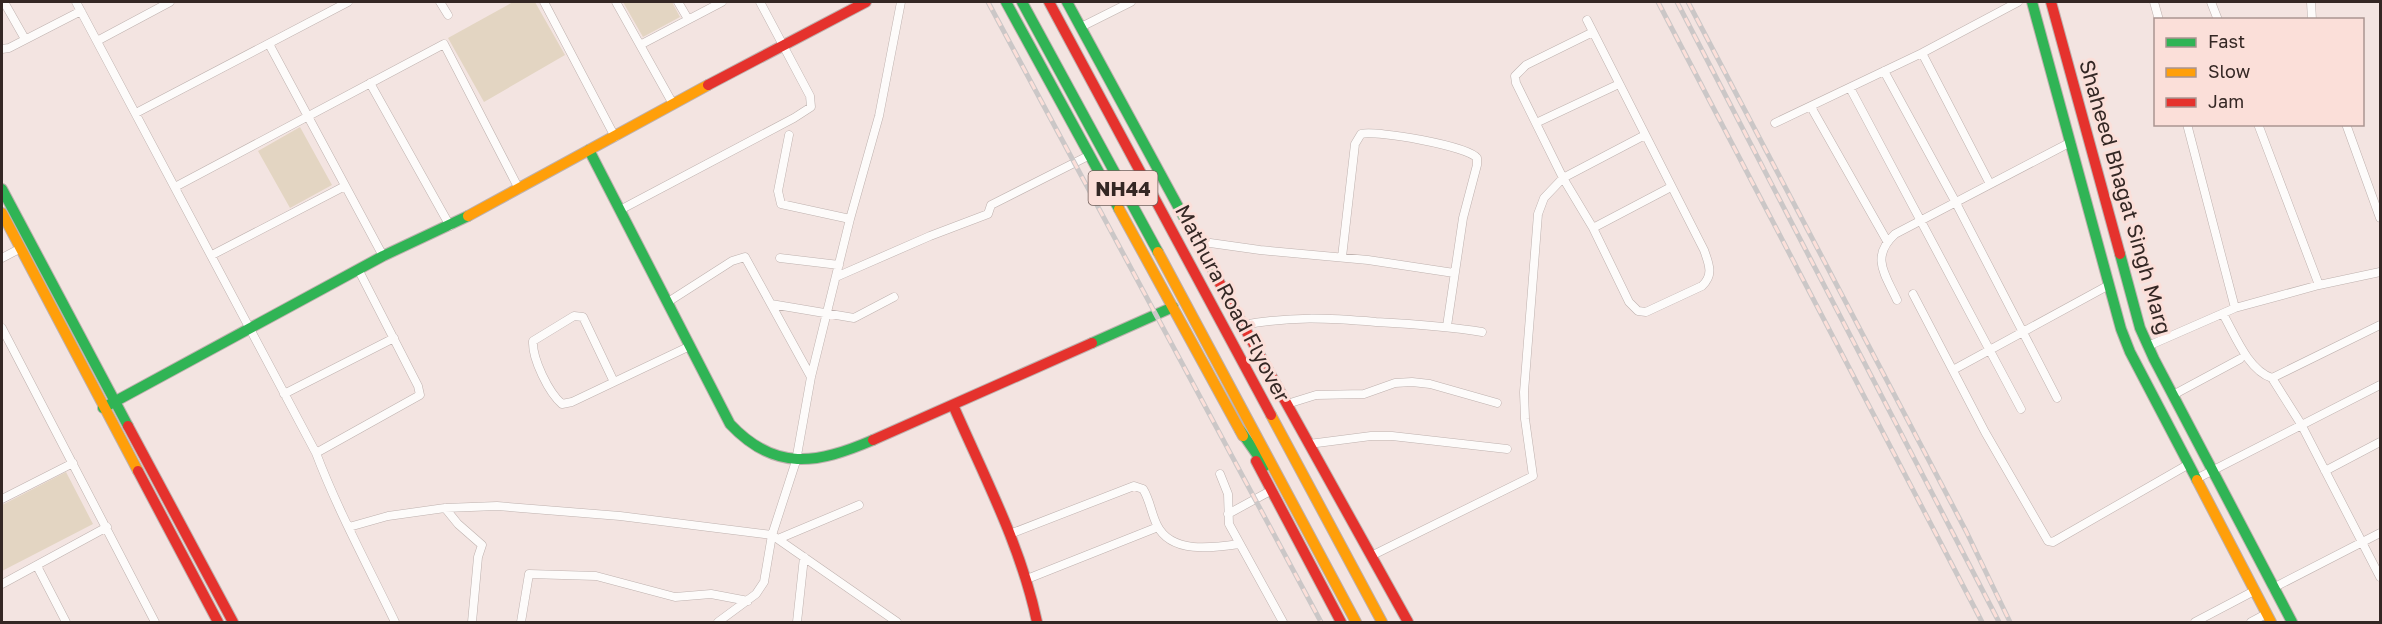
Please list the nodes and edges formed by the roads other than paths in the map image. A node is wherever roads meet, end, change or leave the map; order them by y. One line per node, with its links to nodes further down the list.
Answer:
1 (4, 2): 33 (street)
2 (76, 2): 24 (street)
3 (170, 2): 34 (street)
4 (348, 2): 35 (street)
5 (440, 2): 25 (street)
6 (544, 2): 55 (street)
7 (616, 2): 36 (street)
8 (678, 2): 29 (street)
9 (722, 2): 29 (street)
10 (760, 2): 37 (street)
11 (866, 2): 37 (main road)
12 (900, 2): 70 (street)
13 (1006, 2): 58 (main road)
14 (1022, 2): 141 (main road, Mathura Road Flyover / NH44)
15 (1049, 2): 175 (main road, Mathura Road Flyover / NH44)
16 (1067, 2): 31 (main road)
17 (1131, 2): 31 (street)
18 (2018, 2): 39 (street)
19 (2032, 2): 56 (main road, Shaheed Bhagat Singh Marg)
20 (2051, 2): 107 (main road, Shaheed Bhagat Singh Marg)
21 (2154, 2): 26 (street)
22 (2211, 2): 27 (street)
23 (2311, 2): 28 (street)
24 (81, 11): 33 (street); 34 (street)
25 (448, 15)
26 (2158, 18)
27 (2217, 18)
28 (2312, 18)
29 (688, 20): 36 (street)
30 (1587, 20): 32 (street)
31 (1081, 27): 74 (main road)
32 (1593, 32): 42 (street); 48 (street)
33 (25, 39): 38 (street)
34 (97, 41): 46 (street)
35 (268, 44): 46 (street); 47 (street)
36 (640, 45): 44 (street)
37 (783, 45): 44 (main road); 67 (street)
38 (2, 49)
39 (1922, 53): 40 (street); 60 (street)
40 (1884, 71): 43 (street); 66 (street)
41 (370, 83): 47 (street); 65 (street); 72 (street)
42 (1619, 84): 48 (street); 54 (street)
43 (1850, 88): 45 (street); 71 (street)
44 (673, 104): 55 (main road)
45 (1811, 107): 49 (street); 75 (street)
46 (136, 113): 62 (street)
47 (308, 117): 61 (street); 62 (street)
48 (1536, 123): 59 (street)
49 (1775, 123)
50 (2188, 126): 95 (street)
51 (2259, 126): 88 (street)
52 (2347, 126): 69 (street)
53 (789, 135): 70 (street)
54 (1645, 135): 59 (street); 63 (street)
55 (615, 137): 57 (main road)
56 (2071, 142): 60 (street); 87 (main road, Shaheed Bhagat Singh Marg)
57 (589, 150): 65 (main road); 67 (main road)
58 (1089, 155): 86 (street); 94 (main road)
59 (1563, 178): 73 (street); 151 (street)
60 (1990, 184): 66 (street)
61 (345, 186): 77 (street); 78 (street)
62 (175, 187): 77 (street)
63 (1671, 187): 73 (street); 73 (street)
64 (2, 189): 118 (main road)
65 (519, 189): 72 (main road)
66 (1955, 201): 71 (street); 104 (street)
67 (620, 210): 92 (main road)
68 (2, 213): 76 (main road)
69 (2380, 218)
70 (850, 219): 82 (street)
71 (1920, 219): 75 (street); 108 (street)
72 (450, 226): 78 (main road)
73 (1593, 228)
74 (1196, 241): 79 (street); 99 (main road)
75 (1887, 241): 91 (street)
76 (21, 248): 80 (street); 122 (main road)
77 (212, 255): 101 (street)
78 (382, 256): 83 (main road)
79 (1342, 257): 85 (street); 85 (street)
80 (2, 258)
81 (780, 258): 82 (street)
82 (839, 265): 86 (street)
83 (358, 269): 101 (main road); 105 (street)
84 (2380, 272): 88 (street)
85 (1454, 273): 100 (street)
86 (836, 277): 96 (street)
87 (2109, 285): 104 (street); 132 (main road, Shaheed Bhagat Singh Marg)
88 (2319, 285): 95 (street)
89 (1913, 294): 110 (street)
90 (894, 297): 96 (street)
91 (1897, 300)
92 (668, 302): 93 (street); 106 (main road)
93 (771, 304): 96 (street); 111 (street)
94 (1173, 307): 121 (main road); 125 (main road)
95 (2235, 308): 97 (street)
96 (828, 314): 111 (street)
97 (2223, 314): 107 (street); 112 (street)
98 (2380, 325): 112 (street)
99 (1243, 326): 100 (street); 120 (main road)
100 (1447, 326): 103 (street)
101 (250, 327): 115 (street); 118 (main road)
102 (2, 328): 131 (street)
103 (1482, 332)
104 (2024, 333): 108 (street); 117 (street)
105 (394, 338): 115 (street); 129 (street)
106 (690, 346): 113 (street); 130 (main road)
107 (2148, 346): 116 (main road, Shaheed Bhagat Singh Marg)
108 (1989, 351): 110 (street); 123 (street)
109 (2241, 359): 116 (street)
110 (1953, 370): 132 (street)
111 (812, 377): 130 (street)
112 (2272, 378): 124 (street)
113 (614, 382): 113 (street)
114 (2380, 385): 124 (street)
115 (285, 393): 129 (street)
116 (2173, 395): 133 (main road, Shaheed Bhagat Singh Marg)
117 (2058, 398)
118 (116, 401): 122 (main road); 164 (main road)
119 (1497, 403): 120 (street)
120 (1287, 404): 127 (main road)
121 (953, 405): 130 (main road); 147 (main road)
122 (104, 408): 163 (main road)
123 (2021, 409)
124 (2301, 424): 133 (street); 134 (street)
125 (1240, 430): 137 (main road); 141 (main road)
126 (2380, 442): 134 (street)
127 (1309, 444): 128 (street); 151 (main road)
128 (1507, 449)
129 (316, 453): 144 (street)
130 (796, 461): 148 (street)
131 (73, 463): 138 (street); 143 (street)
132 (2188, 464): 136 (main road, Shaheed Bhagat Singh Marg)
133 (2212, 470): 136 (street); 157 (main road, Shaheed Bhagat Singh Marg)
134 (2325, 471): 149 (street)
135 (1220, 474): 142 (street)
136 (2196, 479): 158 (main road, Shaheed Bhagat Singh Marg)
137 (1272, 490): 142 (street); 173 (main road)
138 (2, 499)
139 (859, 505): 148 (street)
140 (445, 507): 144 (street); 148 (street); 166 (street)
141 (1297, 511): 174 (main road, NH44)
142 (1228, 514): 150 (street)
143 (107, 527): 153 (street); 162 (street)
144 (350, 527): 165 (street)
145 (1158, 527): 147 (street); 150 (street); 155 (street)
146 (2380, 533): 149 (street)
147 (1010, 534): 155 (main road)
148 (775, 537): 152 (street); 159 (street)
149 (2362, 543): 154 (street); 157 (street)
150 (1239, 544): 172 (street)
151 (1371, 556): 176 (main road)
152 (804, 557): 169 (street); 170 (street)
153 (37, 566): 156 (street); 161 (street)
154 (2380, 577)
155 (1027, 579): 171 (main road)
156 (2, 584)
157 (2273, 588): 179 (main road, Shaheed Bhagat Singh Marg)
158 (2254, 591): 160 (main road, Shaheed Bhagat Singh Marg); 177 (street)
159 (748, 601): 167 (street); 168 (street)
160 (2268, 618): 178 (street)
161 (66, 622)
162 (155, 622)
163 (218, 622)
164 (233, 622)
165 (394, 622)
166 (472, 622)
167 (520, 622)
168 (718, 622)
169 (797, 622)
170 (897, 622)
171 (1037, 622)
172 (1283, 622)
173 (1341, 622)
174 (1356, 622)
175 (1382, 622)
176 (1408, 622)
177 (2196, 622)
178 (2251, 622)
179 (2292, 622)

